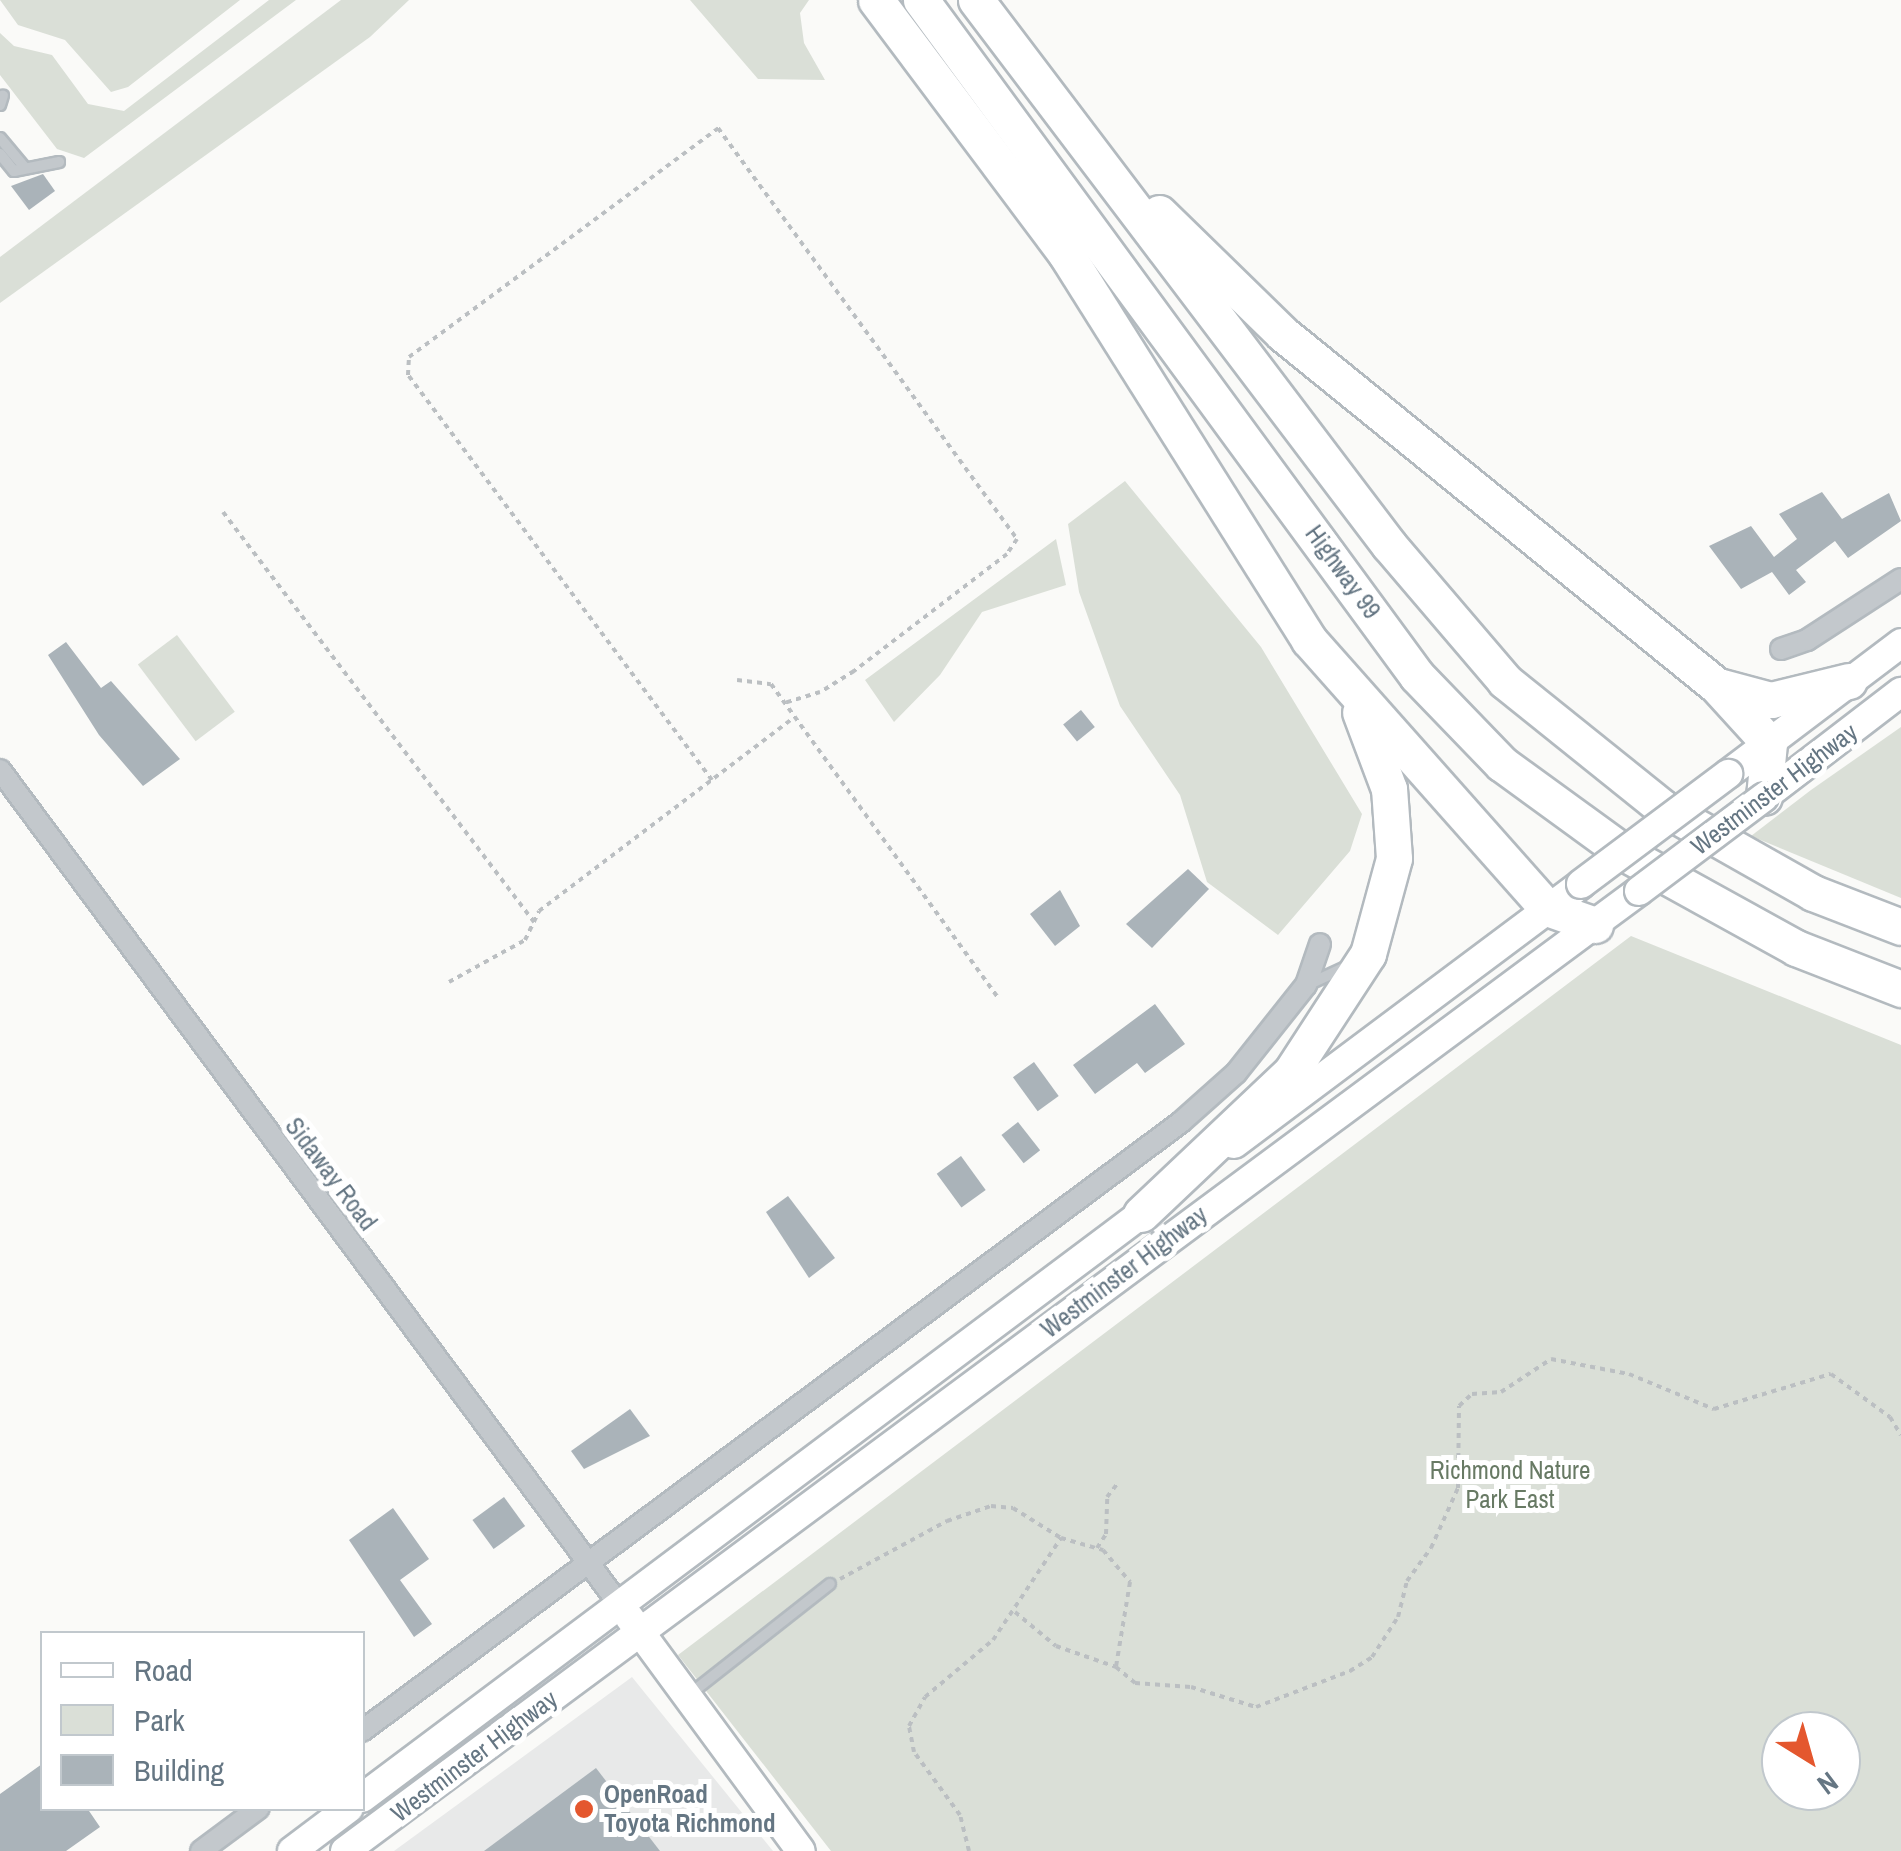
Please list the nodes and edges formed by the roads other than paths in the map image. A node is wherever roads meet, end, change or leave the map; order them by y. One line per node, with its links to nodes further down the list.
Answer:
1 (876, 0): 15 (highway)
2 (921, 0): 25 (highway, Highway 99)
3 (976, 0): 7 (highway, Highway 99)
4 (0, 138): 8 (lane)
5 (0, 154): 8 (lane)
6 (59, 162): 8 (lane)
7 (1100, 164): 13 (highway); 21 (highway, Highway 99)
8 (24, 167)
9 (1901, 579): 11 (street)
10 (1901, 644): 12 (main road, Westminster Highway)
11 (1781, 649)
12 (1849, 681): 13 (highway); 16 (main road, Westminster Highway)
13 (1718, 686): 16 (highway)
14 (1901, 692): 18 (main road, Westminster Highway)
15 (1355, 697): 19 (highway); 23 (highway)
16 (1770, 742): 18 (highway); 19 (main road, Westminster Highway, bridge)
17 (0, 770): 27 (street, Sidaway Road)
18 (1764, 797): 20 (main road, Westminster Highway, bridge)
19 (1547, 908): 20 (highway); 26 (main road, Westminster Highway)
20 (1607, 915): 30 (main road, Westminster Highway)
21 (1901, 927)
22 (1320, 944): 24 (street)
23 (1368, 954): 24 (lane); 26 (highway)
24 (1306, 985): 27 (street)
25 (1901, 989)
26 (1141, 1214): 29 (main road, Westminster Highway)
27 (590, 1563): 29 (street, Sidaway Road); 32 (street)
28 (830, 1584): 31 (lane)
29 (622, 1608): 30 (main road); 33 (main road, Westminster Highway)
30 (639, 1633): 31 (main road); 38 (main road, Westminster Highway)
31 (685, 1698): 39 (main road)
32 (365, 1730)
33 (365, 1796)
34 (254, 1811): 36 (street)
35 (345, 1811): 37 (main road, Westminster Highway)
36 (201, 1851)
37 (292, 1851)
38 (345, 1851)
39 (800, 1851)

